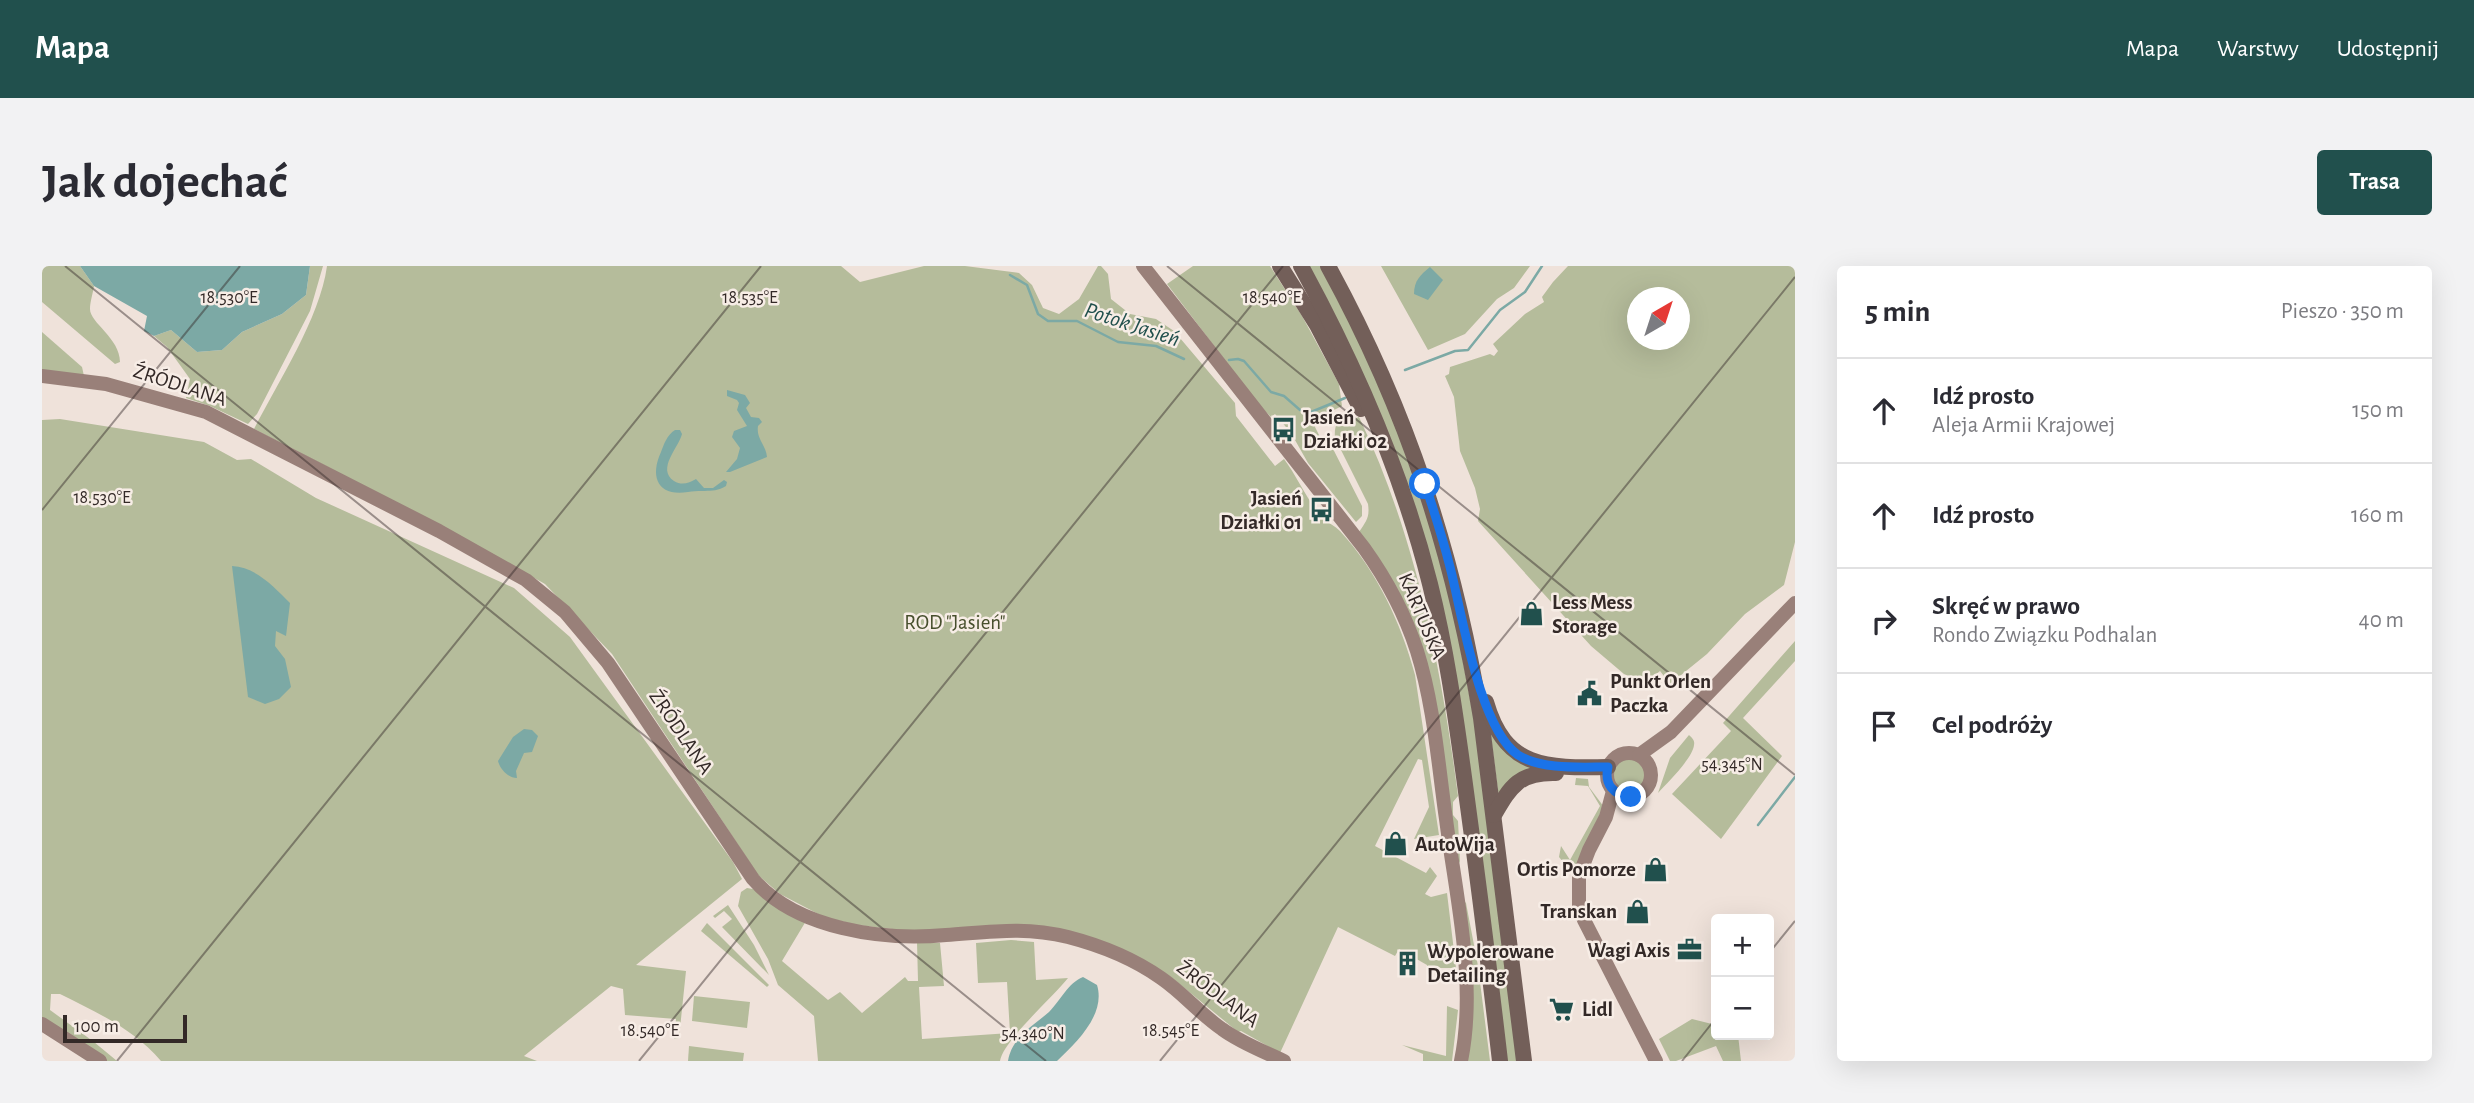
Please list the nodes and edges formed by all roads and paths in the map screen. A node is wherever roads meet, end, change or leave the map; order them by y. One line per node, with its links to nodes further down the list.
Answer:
1 (1143, 266): 15 (street, KARTUSKA)
2 (1280, 266): 6 (main road)
3 (1301, 266): 6 (main road)
4 (1328, 266): 8 (main road)
5 (42, 376): 14 (street, ŹRÓDLANA)
6 (1415, 530): 16 (main road)
7 (1795, 603): 9 (street)
8 (1472, 663): 10 (main road); 11 (main road)
9 (1644, 759): 10 (street); 10 (street)
10 (1613, 783): 11 (main road); 18 (street)
11 (1494, 815): 17 (main road)
12 (42, 1024): 13 (street)
13 (100, 1061)
14 (1284, 1061)
15 (1461, 1061)
16 (1500, 1061)
17 (1524, 1061)
18 (1656, 1061)

